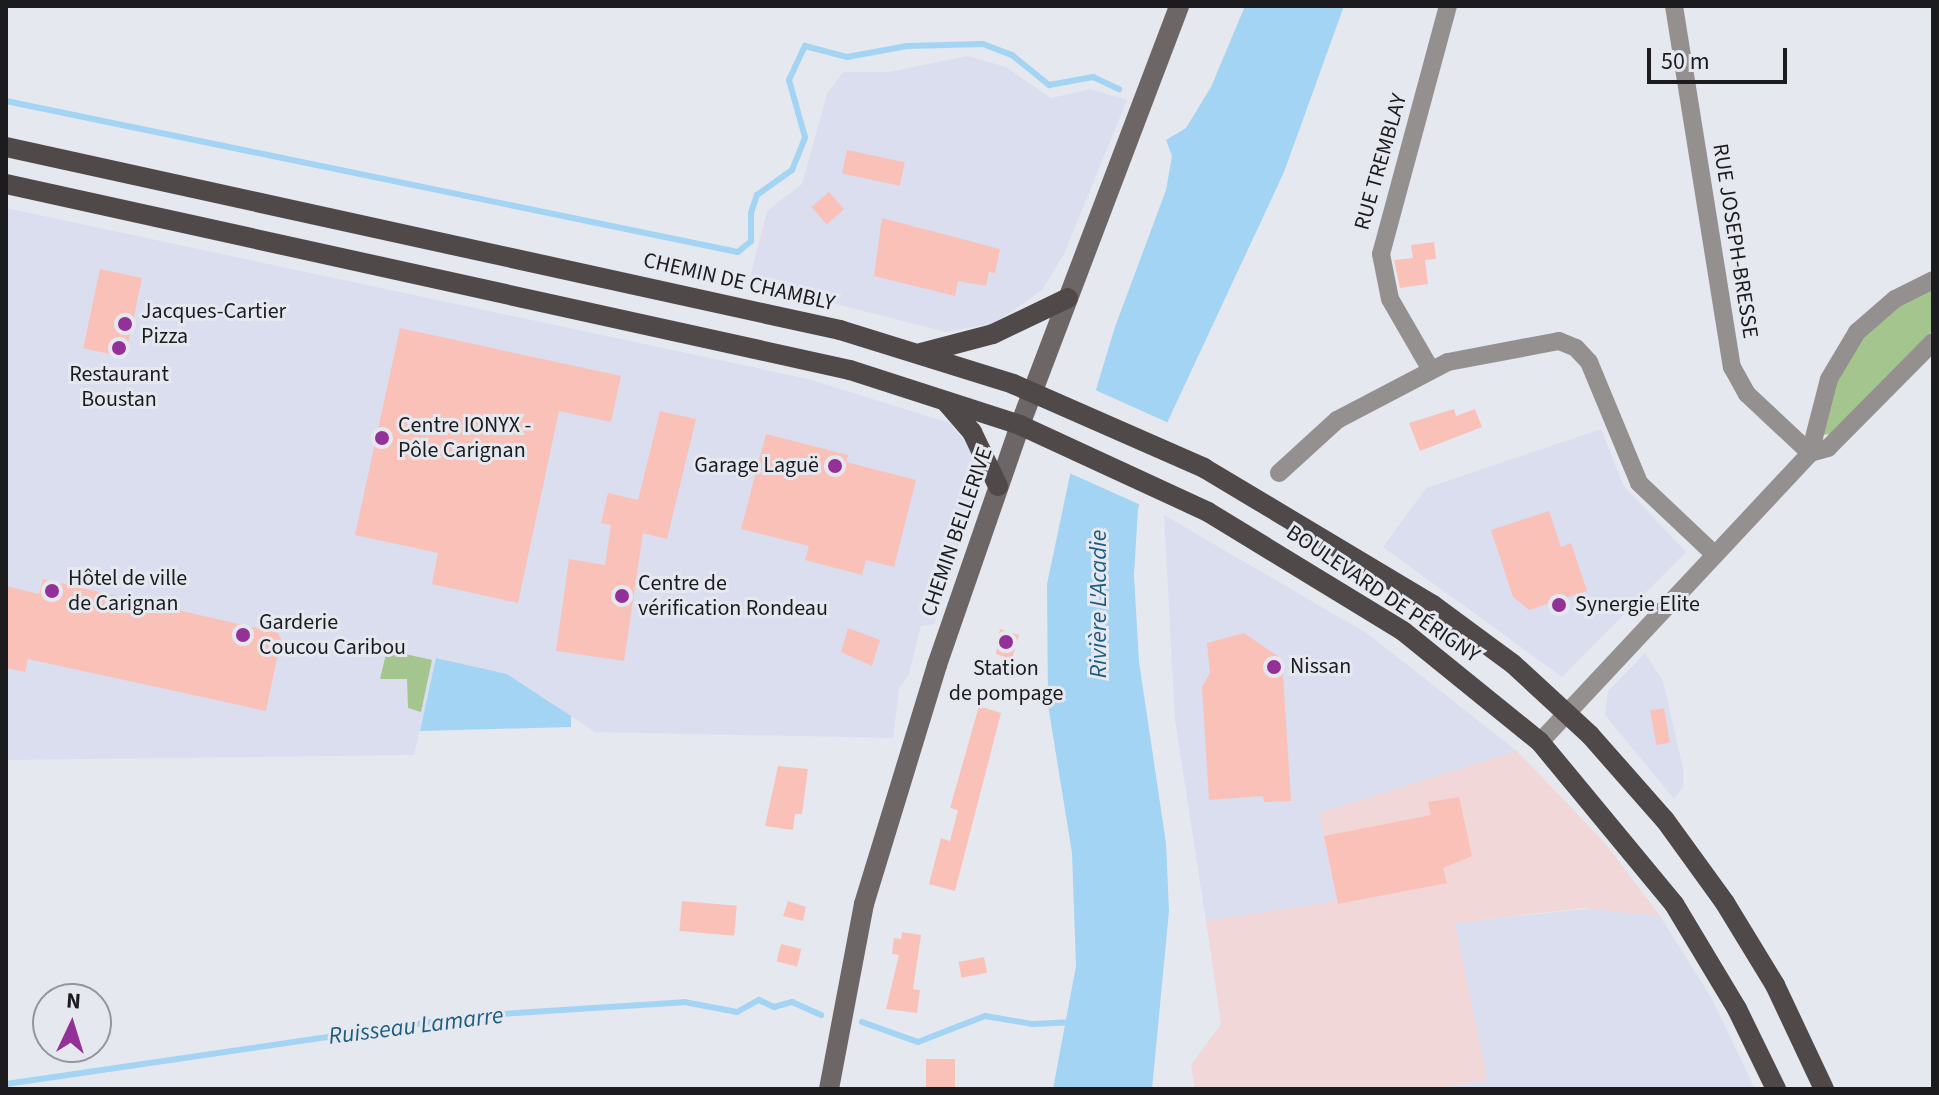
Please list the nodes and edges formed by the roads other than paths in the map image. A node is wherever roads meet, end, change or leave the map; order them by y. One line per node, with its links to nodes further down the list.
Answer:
1 (1179, 6): 7 (street, CHEMIN BELLERIVE)
2 (1448, 6): 10 (street, RUE TREMBLAY)
3 (1674, 6): 14 (street, RUE JOSEPH-BRESSE)
4 (6, 147): 9 (main road, CHEMIN DE CHAMBLY)
5 (6, 184): 12 (main road)
6 (1933, 280): 14 (street)
7 (1068, 298): 9 (main road); 11 (street, CHEMIN BELLERIVE)
8 (1933, 342): 14 (street)
9 (921, 353): 11 (main road, CHEMIN DE CHAMBLY)
10 (1431, 370): 15 (street); 17 (street)
11 (1032, 392): 13 (street, CHEMIN BELLERIVE); 18 (main road, CHEMIN DE CHAMBLY)
12 (943, 399): 13 (main road); 16 (main road)
13 (1020, 425): 16 (street, CHEMIN BELLERIVE); 20 (main road, BOULEVARD DE PÉRIGNY)
14 (1810, 453): 17 (street)
15 (1279, 473)
16 (998, 486): 21 (street, CHEMIN BELLERIVE)
17 (1714, 554): 19 (street)
18 (1415, 593): 19 (main road, BOULEVARD DE PÉRIGNY)
19 (1567, 712): 20 (street); 23 (main road, BOULEVARD DE PÉRIGNY)
20 (1540, 742): 22 (main road, BOULEVARD DE PÉRIGNY)
21 (829, 1089)
22 (1776, 1089)
23 (1824, 1089)

